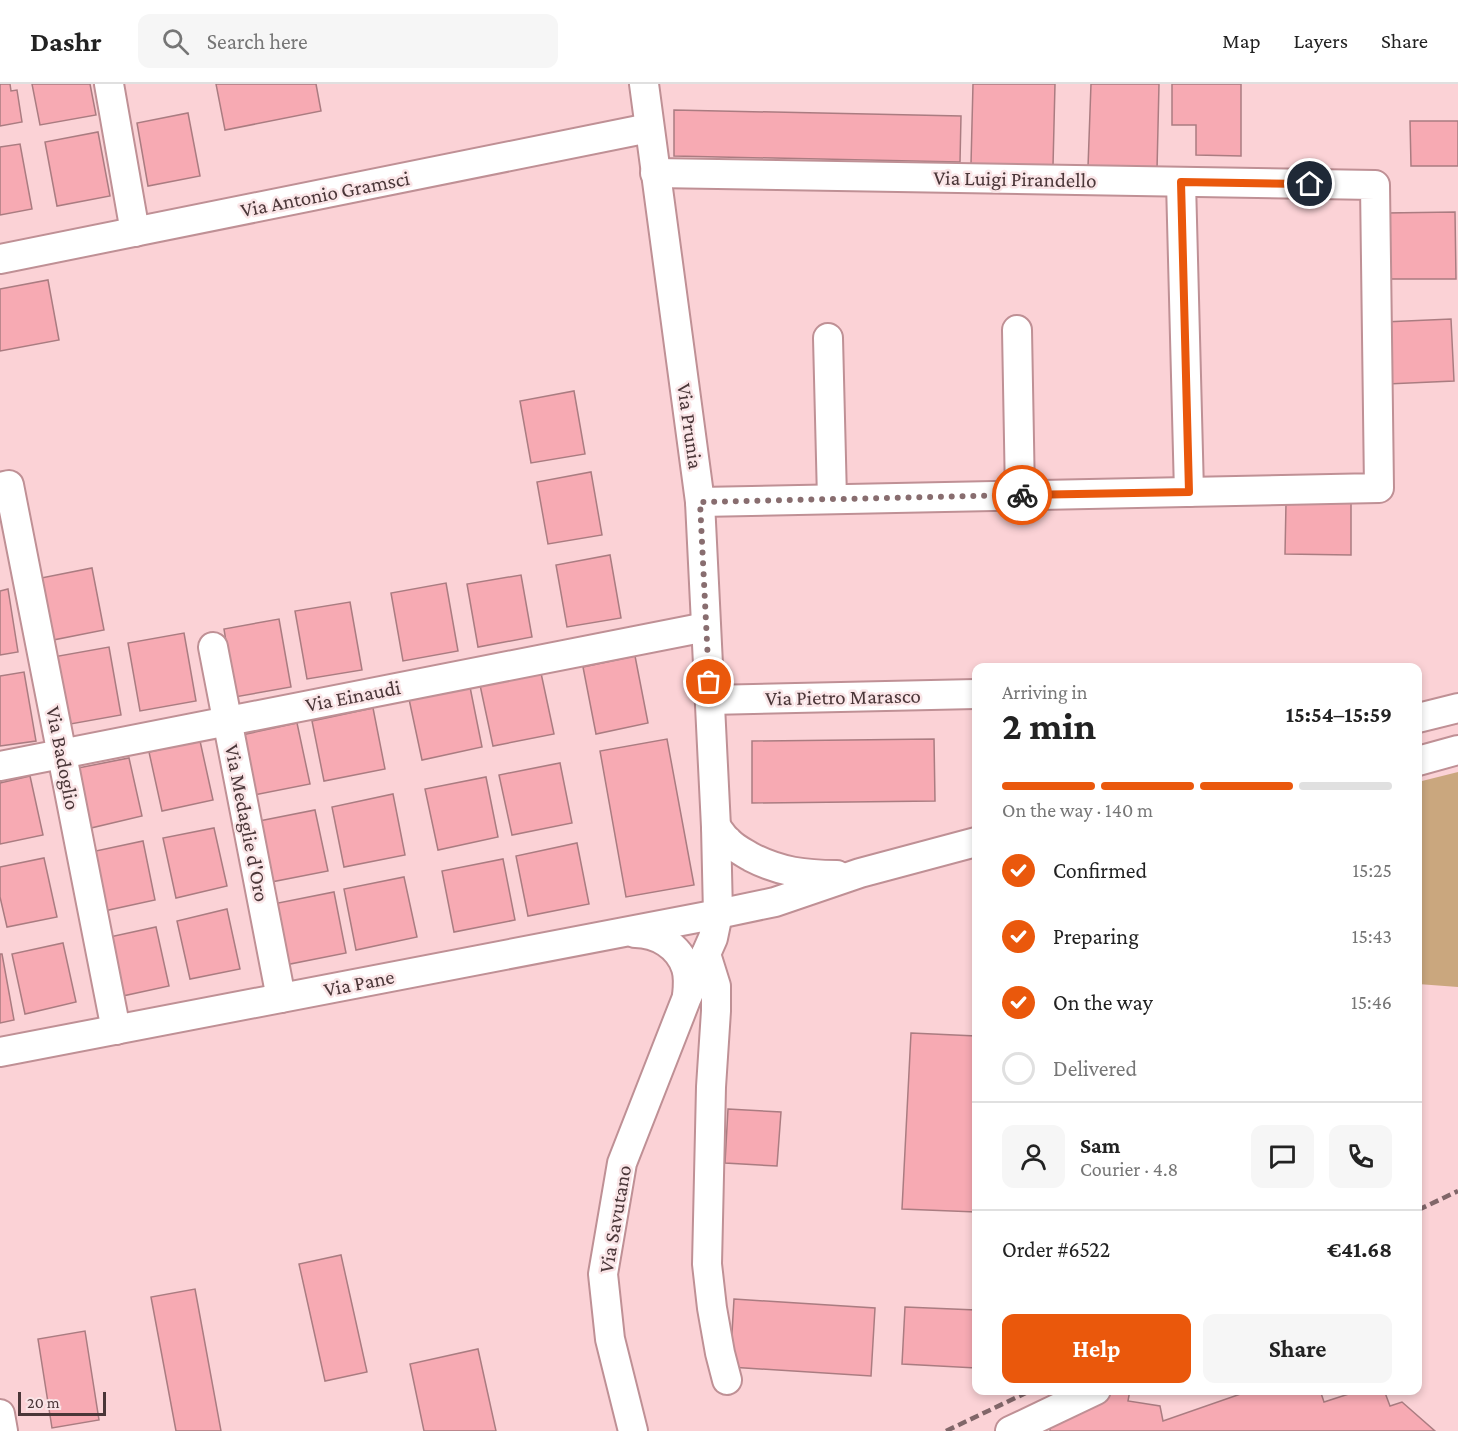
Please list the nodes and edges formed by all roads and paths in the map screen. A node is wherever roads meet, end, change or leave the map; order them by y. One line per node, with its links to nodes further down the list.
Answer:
1 (109, 84): 6 (street)
2 (644, 84): 3 (street, Via Prunia)
3 (649, 128): 4 (street, Via Prunia); 6 (street, Via Antonio Gramsci)
4 (655, 173): 5 (street, Via Luigi Pirandello); 14 (street, Via Prunia)
5 (1181, 182): 11 (street); 11 (street, Via Luigi Pirandello)
6 (135, 232): 7 (street, Via Antonio Gramsci)
7 (0, 259)
8 (1017, 330): 12 (street)
9 (828, 338): 13 (street)
10 (5, 486): 23 (street, Via Badoglio)
11 (1189, 492): 12 (street)
12 (1020, 495): 13 (street)
13 (832, 499): 14 (street)
14 (700, 502): 15 (street, Via Prunia)
15 (706, 627): 18 (street, Via Prunia); 21 (street, Via Einaudi)
16 (213, 647): 21 (street, Via Medaglie d'Oro)
17 (972, 694): 18 (street, Via Pietro Marasco)
18 (710, 700): 26 (street, Via Prunia)
19 (1458, 708): 20 (street)
20 (1422, 717)
21 (227, 721): 23 (street, Via Einaudi); 32 (street, Via Medaglie d'Oro)
22 (1458, 750): 24 (street)
23 (62, 754): 25 (street, Via Einaudi); 34 (street, Via Badoglio)
24 (1422, 760)
25 (0, 766)
26 (716, 827): 28 (street); 29 (street, Via Prunia)
27 (972, 843): 28 (street)
28 (860, 873): 29 (street, Via Pane)
29 (718, 914): 30 (street, Via Pane); 31 (street, Via Prunia)
30 (621, 933): 32 (street, Via Pane); 33 (street)
31 (706, 954): 33 (street, Via Savutano); 36 (street)
32 (280, 998): 34 (street, Via Pane)
33 (684, 1006): 40 (street, Via Savutano)
34 (116, 1030): 35 (street, Via Pane)
35 (0, 1052)
36 (727, 1380)
37 (1086, 1395): 41 (street)
38 (0, 1414): 39 (street)
39 (3, 1431)
40 (633, 1431)
41 (1010, 1431)

